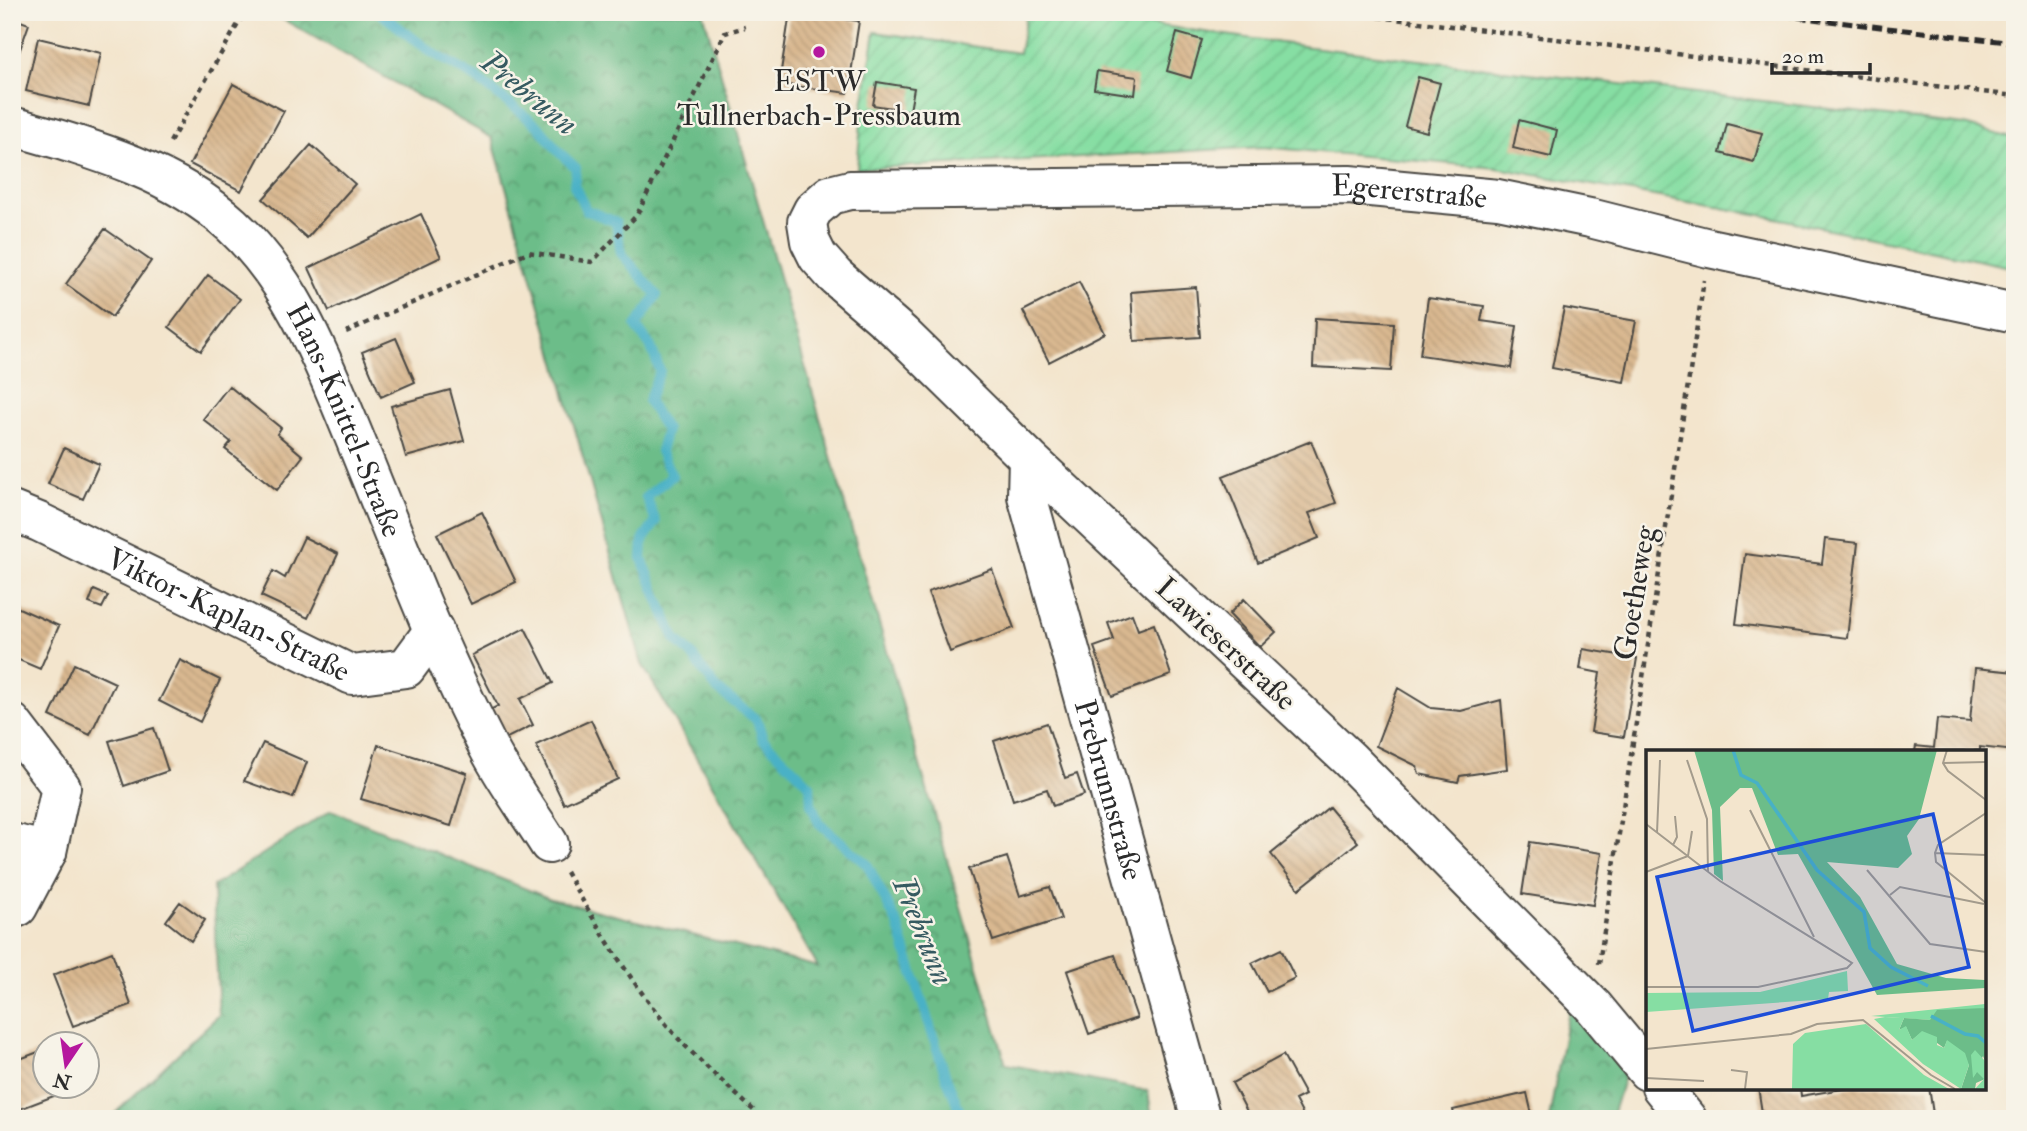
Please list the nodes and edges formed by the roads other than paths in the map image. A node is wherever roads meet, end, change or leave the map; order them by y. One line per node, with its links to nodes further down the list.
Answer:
1 (12, 126): 6 (street, Hans-Knittel-Straße)
2 (807, 222): 3 (street, Egererstraße); 4 (street, Lawieserstraße)
3 (2015, 313)
4 (1028, 458): 11 (street, Lawieserstraße); 14 (street, Prebrunnstraße)
5 (12, 512): 6 (street, Viktor-Kaplan-Straße)
6 (433, 630): 8 (street, Hans-Knittel-Straße)
7 (12, 723): 9 (street)
8 (549, 844)
9 (30, 847): 10 (street)
10 (12, 909)
11 (1646, 1070)
12 (1661, 1089): 15 (street)
13 (1662, 1089): 16 (street)
14 (1201, 1119)
15 (1649, 1119)
16 (1687, 1119)

